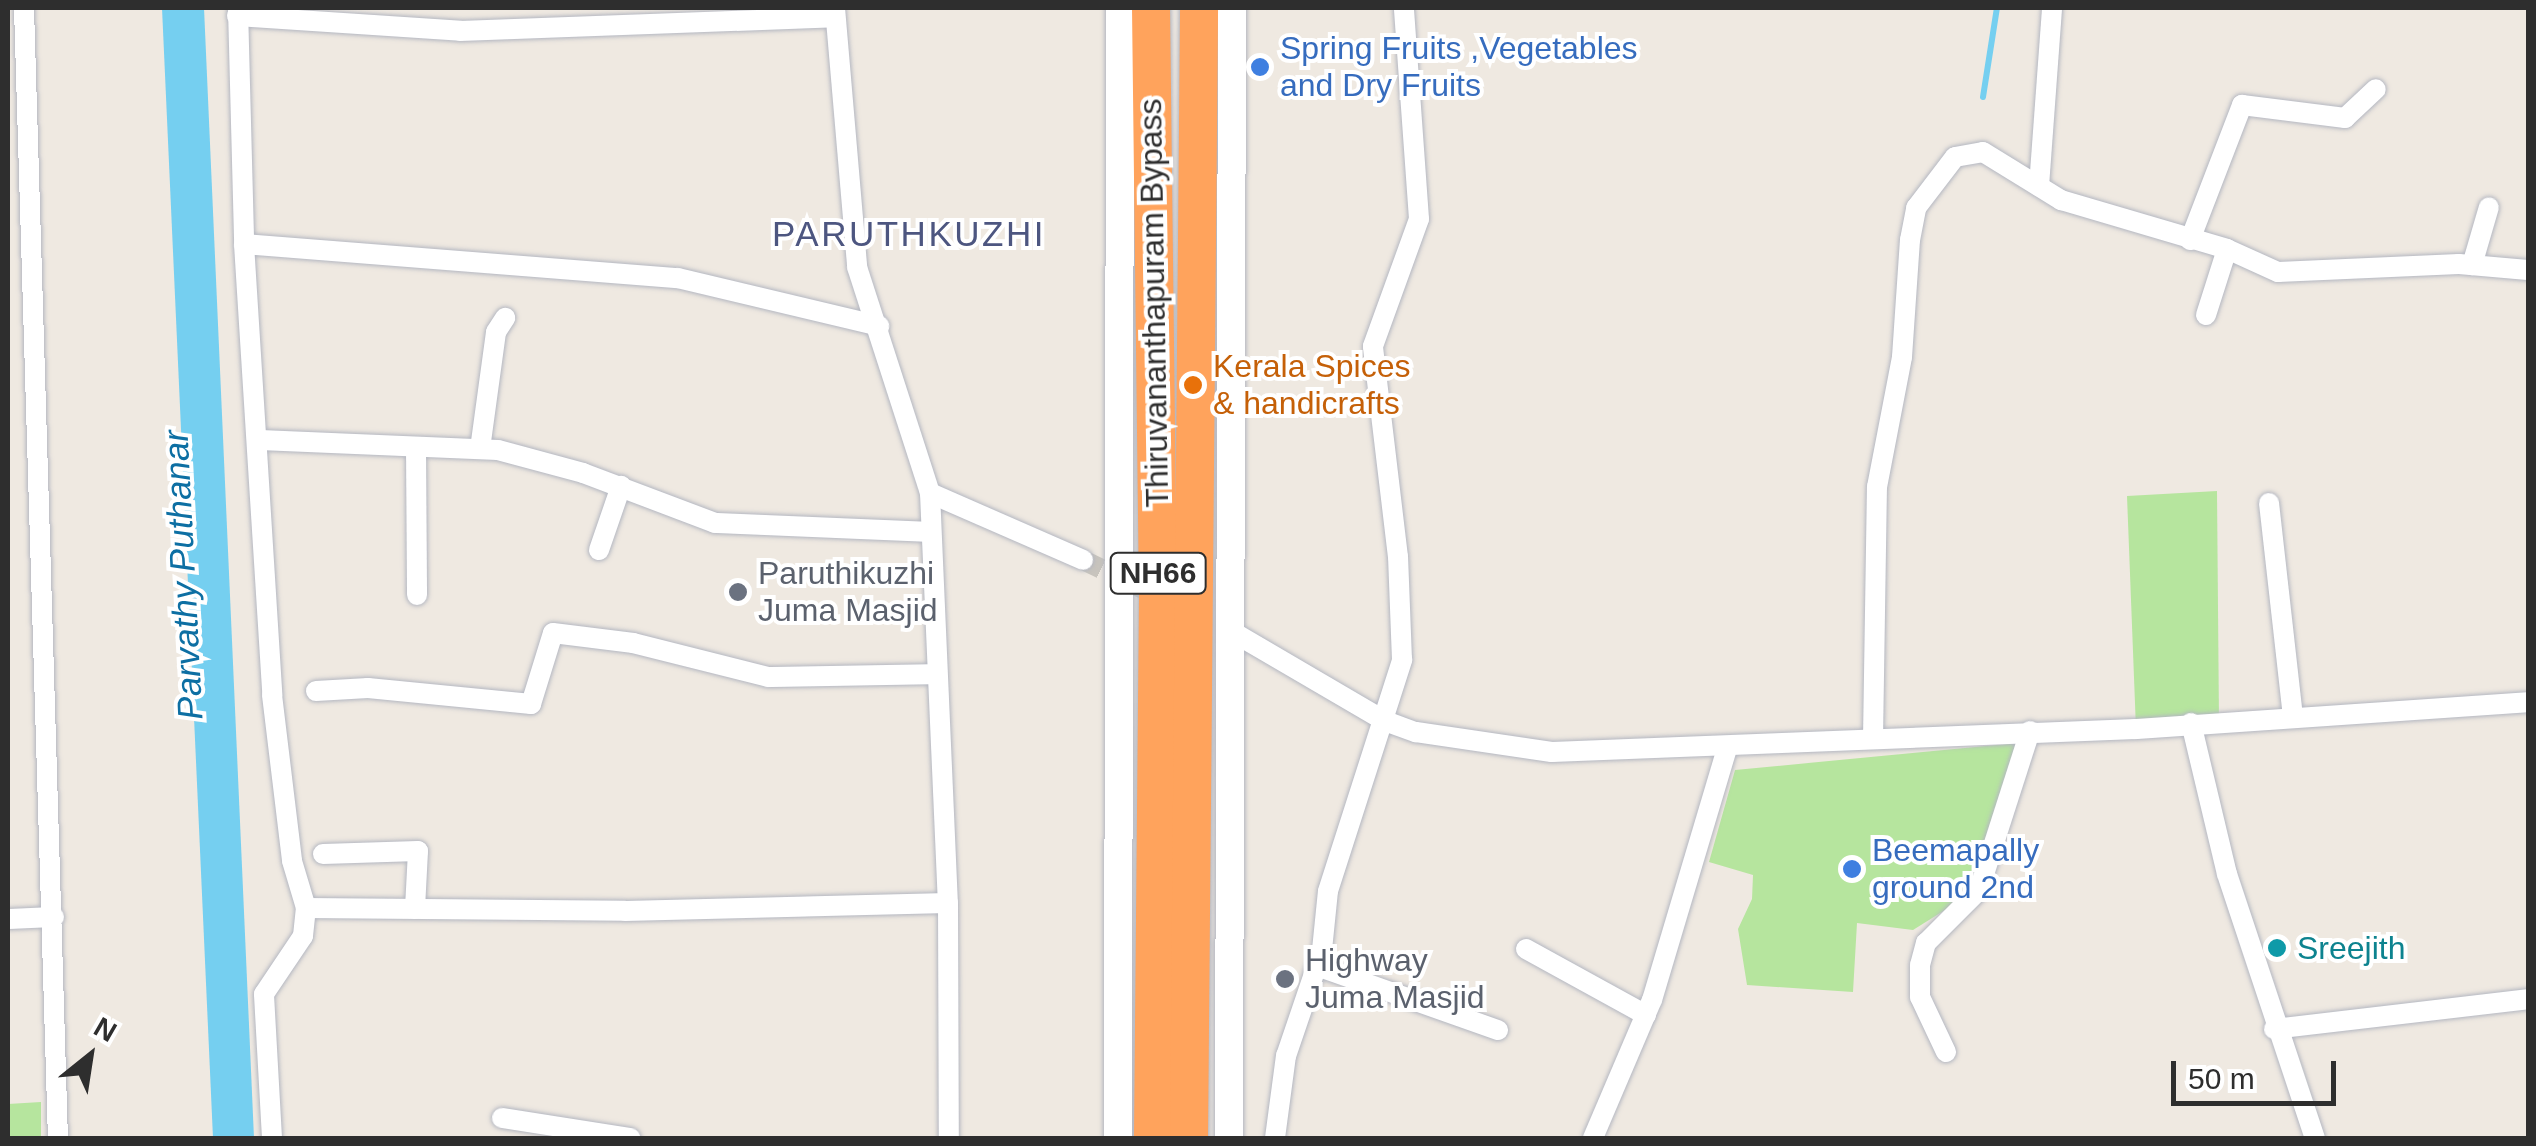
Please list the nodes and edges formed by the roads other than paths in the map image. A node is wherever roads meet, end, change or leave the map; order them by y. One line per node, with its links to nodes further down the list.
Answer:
1 (24, 8): 46 (street)
2 (1120, 8): 60 (street, Thiruvananthapuram Bypass)
3 (1151, 8): 61 (highway, Thiruvananthapuram Bypass / NH66)
4 (1199, 8): 62 (highway, Thiruvananthapuram Bypass / NH66)
5 (1232, 8): 32 (street)
6 (1404, 8): 37 (street)
7 (2052, 8): 12 (street)
8 (238, 12): 10 (street); 15 (street)
9 (835, 12): 10 (street); 21 (street)
10 (314, 14)
11 (2376, 90): 14 (street)
12 (2039, 186): 14 (street); 40 (street)
13 (2489, 207): 17 (street)
14 (2190, 240): 16 (street)
15 (244, 244): 21 (street); 22 (street)
16 (2227, 249): 17 (street); 19 (street)
17 (2472, 265): 18 (street)
18 (2528, 270)
19 (2206, 314)
20 (504, 318): 24 (street)
21 (880, 326): 26 (street)
22 (260, 440): 23 (street); 44 (street)
23 (416, 446): 24 (street); 31 (street)
24 (480, 449): 25 (street)
25 (622, 486): 28 (street); 29 (street)
26 (930, 494): 28 (street); 30 (street)
27 (2269, 503): 36 (street)
28 (928, 532): 33 (street)
29 (599, 550)
30 (1083, 560)
31 (417, 595)
32 (1232, 631): 37 (street); 63 (street)
33 (934, 674): 34 (street); 43 (street)
34 (316, 691)
35 (2528, 702): 36 (street)
36 (2292, 716): 38 (street)
37 (1385, 721): 41 (street); 49 (street)
38 (2191, 723): 39 (street); 52 (street)
39 (2030, 731): 40 (street); 54 (street)
40 (1873, 740): 41 (street)
41 (1727, 748): 51 (street)
42 (323, 854): 45 (street)
43 (948, 904): 45 (street); 59 (street)
44 (306, 908): 45 (street); 57 (street)
45 (415, 909)
46 (54, 917): 47 (street); 56 (street)
47 (8, 919)
48 (1526, 949): 51 (street)
49 (1317, 966): 53 (street); 64 (street)
50 (2528, 999): 52 (street)
51 (1646, 1015): 65 (street)
52 (2274, 1029): 66 (street)
53 (1498, 1030)
54 (1946, 1052)
55 (502, 1118): 58 (street)
56 (58, 1138)
57 (272, 1138)
58 (630, 1138)
59 (947, 1138)
60 (1118, 1138)
61 (1153, 1138)
62 (1189, 1138)
63 (1228, 1138)
64 (1275, 1138)
65 (1593, 1138)
66 (2315, 1138)

